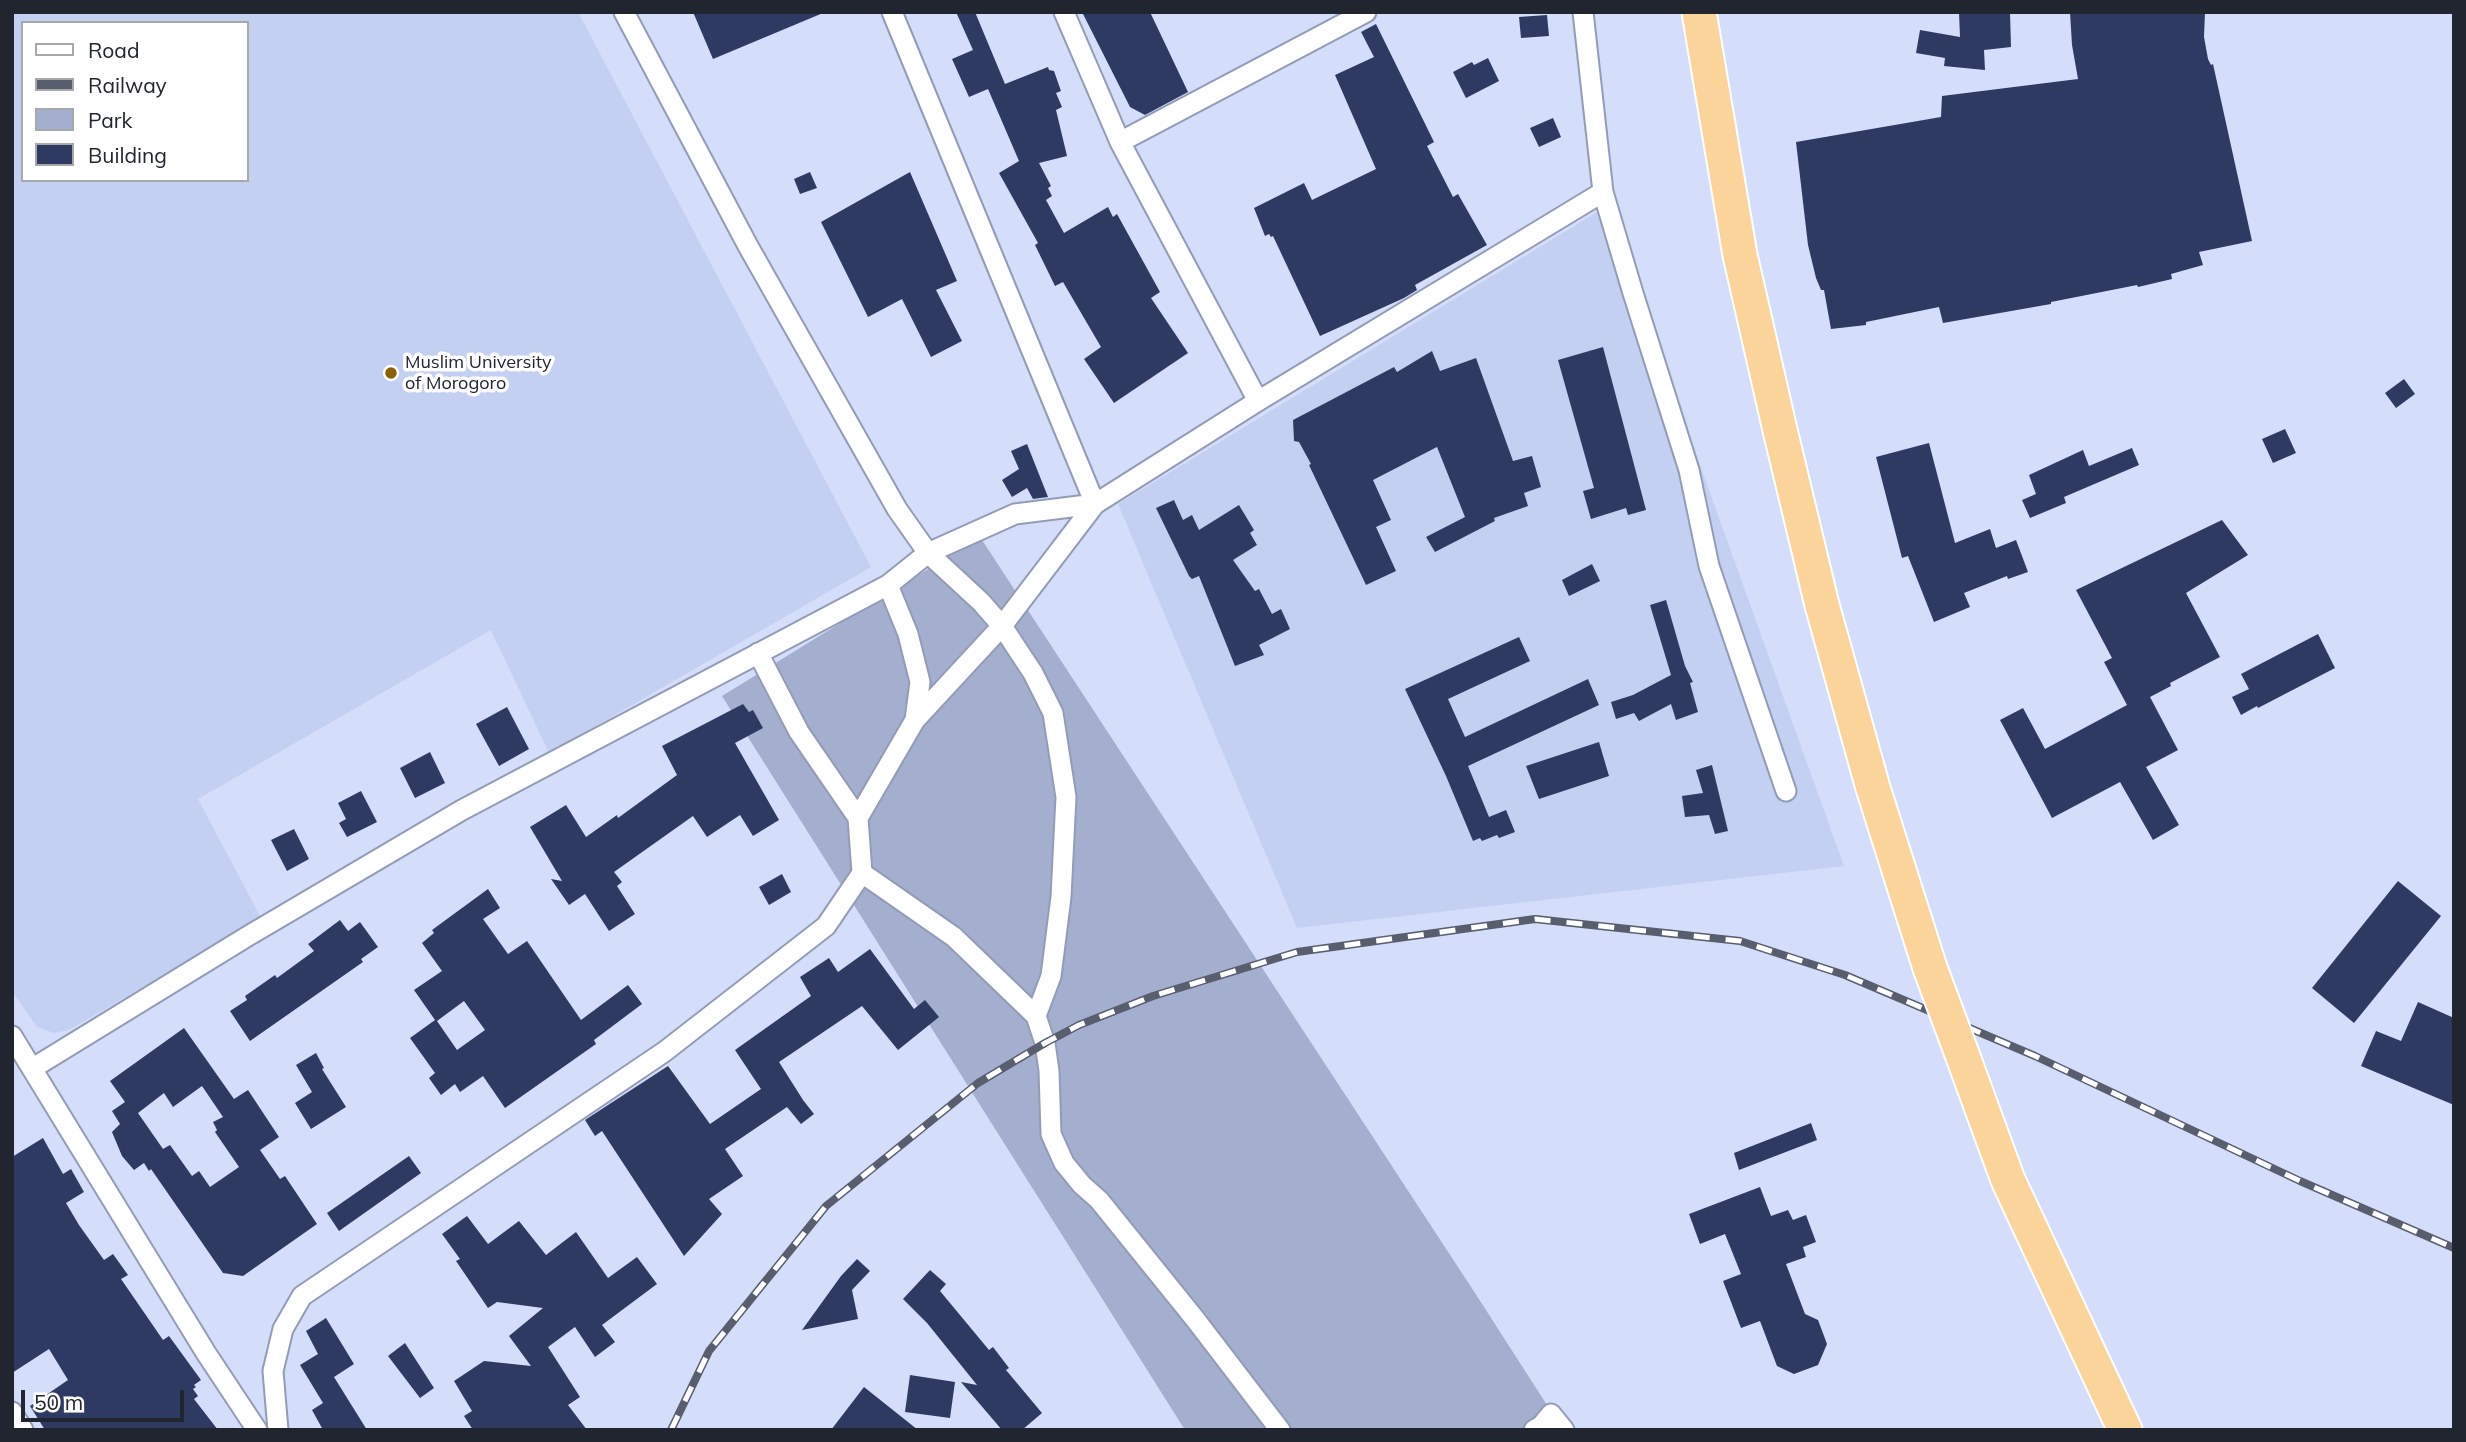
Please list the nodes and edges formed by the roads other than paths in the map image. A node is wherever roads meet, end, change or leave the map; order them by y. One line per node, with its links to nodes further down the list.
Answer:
1 (624, 12): 11 (street)
2 (892, 12): 10 (street)
3 (1064, 12): 7 (street)
4 (1366, 12): 7 (street)
5 (1584, 12): 8 (street)
6 (1699, 12): 29 (highway, bridge)
7 (1120, 142): 9 (street)
8 (1603, 192): 9 (street); 16 (street)
9 (1258, 401): 10 (street)
10 (1095, 504): 11 (street); 13 (street)
11 (928, 553): 12 (street); 13 (street)
12 (888, 585): 14 (street); 15 (street)
13 (1002, 626): 15 (street); 19 (street)
14 (758, 653): 17 (street); 21 (street)
15 (915, 720): 17 (street)
16 (1786, 791)
17 (858, 818): 18 (street)
18 (862, 873): 19 (street); 25 (street)
19 (1036, 1016): 26 (street)
20 (12, 1037): 21 (street)
21 (33, 1069): 24 (street)
22 (12, 1412): 23 (street)
23 (23, 1430)
24 (257, 1430)
25 (278, 1430)
26 (1279, 1430)
27 (1534, 1430): 28 (street)
28 (1564, 1430)
29 (2125, 1430)

